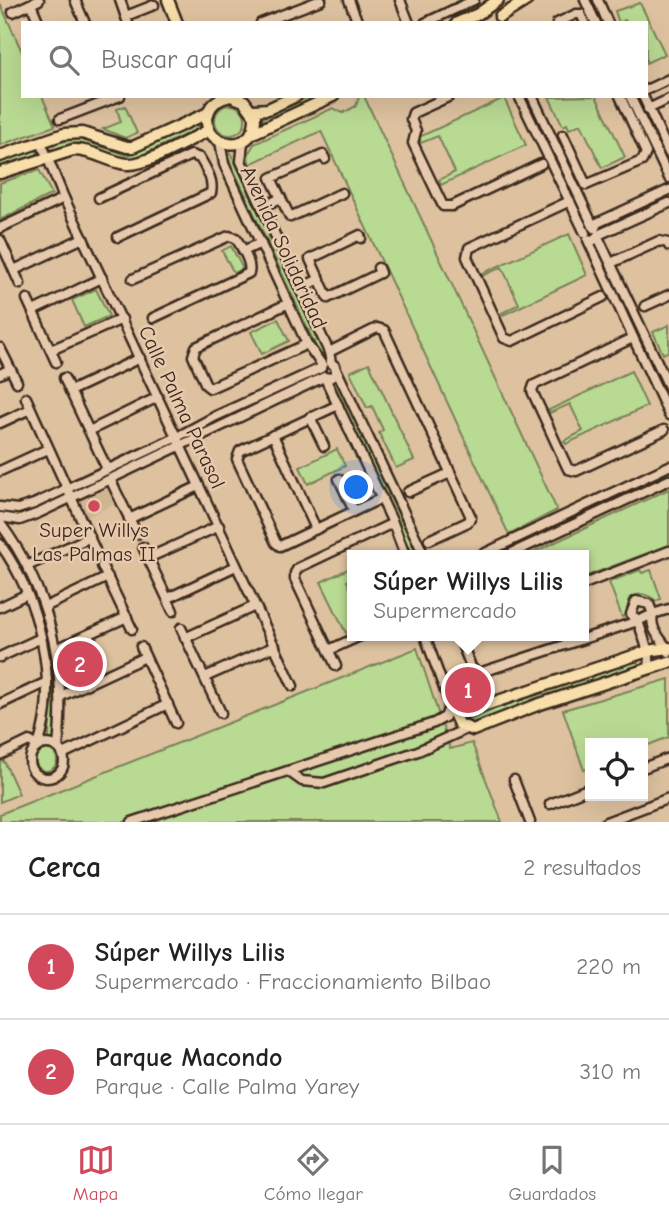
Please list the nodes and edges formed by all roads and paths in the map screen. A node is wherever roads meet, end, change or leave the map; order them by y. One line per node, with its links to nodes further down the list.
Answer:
1 (75, 0): 20 (street)
2 (120, 0): 17 (street)
3 (168, 0): 21 (main road)
4 (321, 0): 22 (street)
5 (348, 0): 23 (street)
6 (400, 0): 24 (street)
7 (474, 0): 25 (street)
8 (498, 0): 14 (main road)
9 (527, 0): 18 (main road)
10 (585, 0): 28 (street)
11 (598, 0): 29 (street)
12 (35, 2): 15 (street); 19 (street)
13 (154, 5): 17 (street)
14 (488, 8): 16 (main road); 18 (main road)
15 (13, 12)
16 (478, 18)
17 (127, 19)
18 (500, 20)
19 (39, 21)
20 (84, 21)
21 (176, 21)
22 (266, 21)
23 (357, 21)
24 (408, 21)
25 (429, 21)
26 (561, 21): 27 (street)
27 (584, 21)
28 (595, 21)
29 (607, 21)
30 (669, 79): 31 (street)
31 (648, 89)
32 (115, 98): 48 (street)
33 (207, 98): 46 (main road)
34 (224, 98): 46 (main road)
35 (236, 98): 47 (main road)
36 (329, 98): 51 (main road)
37 (446, 98): 58 (street)
38 (520, 98): 67 (street)
39 (533, 98): 71 (street)
40 (621, 98): 50 (street)
41 (632, 98): 61 (street)
42 (644, 98): 45 (street)
43 (669, 99): 45 (street)
44 (273, 100): 47 (main road)
45 (651, 108): 54 (street)
46 (210, 110): 49 (main road); 52 (main road)
47 (253, 110): 51 (main road)
48 (60, 119)
49 (209, 130): 53 (main road); 56 (main road)
50 (563, 135)
51 (247, 138): 53 (main road); 69 (street, Avenida Solidaridad)
52 (41, 142): 55 (main road); 56 (street, Calle Palma Parasol)
53 (220, 142): 59 (street, Avenida Solidaridad)
54 (669, 153)
55 (0, 156)
56 (48, 157): 60 (main road); 64 (street, Calle Palma Parasol)
57 (325, 159): 66 (street)
58 (541, 164)
59 (215, 168): 65 (street); 72 (street); 76 (street, Avenida Solidaridad)
60 (0, 173)
61 (669, 178)
62 (669, 190): 71 (street)
63 (342, 193): 66 (street)
64 (64, 198): 70 (street); 73 (street, Calle Palma Parasol)
65 (99, 198)
66 (281, 198): 69 (street)
67 (567, 202): 71 (street); 88 (street)
68 (669, 203): 71 (street)
69 (266, 205): 86 (street, Avenida Solidaridad)
70 (0, 228)
71 (593, 234): 79 (street); 95 (street)
72 (118, 237)
73 (83, 238): 81 (street); 82 (street, Calle Palma Parasol)
74 (361, 238): 84 (street)
75 (0, 240): 81 (street)
76 (257, 245): 78 (street); 90 (street, Avenida Solidaridad)
77 (669, 246): 79 (street)
78 (243, 251): 83 (street); 94 (street)
79 (614, 262): 109 (street)
80 (378, 268): 84 (street)
81 (14, 270): 85 (street)
82 (102, 278): 92 (street); 93 (street, Calle Palma Parasol)
83 (134, 279)
84 (320, 279): 86 (street)
85 (20, 284)
86 (300, 288): 99 (street, Avenida Solidaridad)
87 (669, 295): 91 (street)
88 (603, 298)
89 (27, 299): 92 (street)
90 (285, 305): 96 (street, Avenida Solidaridad); 96 (street)
91 (645, 306)
92 (33, 311): 98 (street)
93 (122, 318): 98 (street); 100 (street, Calle Palma Parasol)
94 (153, 318)
95 (630, 340): 115 (street); 118 (street)
96 (304, 345): 105 (street, Avenida Solidaridad)
97 (0, 348): 103 (street)
98 (51, 350): 101 (street)
99 (329, 352): 102 (street, Avenida Solidaridad); 128 (street)
100 (140, 358): 110 (street); 111 (street, Calle Palma Parasol)
101 (56, 362)
102 (331, 363): 104 (street); 105 (street)
103 (10, 369): 106 (street); 108 (street)
104 (337, 371): 105 (street); 154 (street)
105 (323, 372): 113 (street, Avenida Solidaridad); 121 (street); 122 (street)
106 (0, 374)
107 (64, 378): 110 (street)
108 (17, 382)
109 (669, 387)
110 (70, 391): 119 (street)
111 (158, 397): 119 (street); 121 (street, Calle Palma Parasol)
112 (26, 398): 114 (street)
113 (334, 407): 116 (street); 136 (street, Avenida Solidaridad)
114 (30, 409): 117 (street); 124 (street)
115 (669, 415)
116 (310, 417): 120 (street); 123 (street)
117 (0, 423)
118 (664, 430)
119 (89, 431): 126 (street)
120 (273, 435): 145 (street); 145 (street)
121 (177, 437): 122 (street, Calle Palma Parasol); 126 (street)
122 (181, 446): 129 (street); 132 (street, Calle Palma Parasol)
123 (324, 446)
124 (48, 449): 127 (street); 133 (street)
125 (669, 466): 155 (street)
126 (107, 470): 133 (street)
127 (0, 471)
128 (450, 473): 134 (street); 149 (street)
129 (110, 479): 135 (street); 140 (street)
130 (339, 479): 138 (street)
131 (669, 480): 156 (street)
132 (199, 486): 140 (street); 144 (street, Calle Palma Parasol)
133 (67, 489): 135 (street); 137 (street)
134 (408, 492)
135 (71, 498): 141 (street); 147 (street)
136 (378, 500): 138 (street); 143 (street, Avenida Solidaridad)
137 (0, 507)
138 (354, 511): 145 (street)
139 (0, 517): 141 (street)
140 (130, 519): 146 (street)
141 (20, 520): 148 (street)
142 (0, 523): 148 (street)
143 (393, 523): 153 (street, Avenida Solidaridad); 188 (street)
144 (219, 526): 159 (street); 162 (street, Calle Palma Parasol)
145 (316, 529)
146 (138, 534)
147 (90, 537): 152 (street); 160 (street)
148 (11, 538): 160 (street)
149 (429, 540)
150 (0, 544): 158 (street)
151 (143, 547): 159 (street)
152 (95, 550)
153 (403, 550)
154 (422, 550)
155 (492, 550)
156 (519, 550)
157 (669, 551): 164 (street)
158 (4, 558): 165 (street)
159 (148, 558): 166 (street)
160 (27, 566): 169 (street)
161 (102, 566): 163 (street)
162 (236, 566): 166 (street); 167 (street, Calle Palma Parasol)
163 (108, 577): 169 (street); 173 (street)
164 (589, 582)
165 (27, 594): 168 (street); 178 (street)
166 (168, 598): 171 (street)
167 (255, 606): 179 (street); 184 (street, Calle Palma Parasol)
168 (0, 607)
169 (45, 607): 186 (street)
170 (669, 609): 172 (street)
171 (173, 611)
172 (653, 614): 174 (street); 174 (street); 187 (street)
173 (127, 618): 176 (street); 186 (street)
174 (638, 621): 177 (street); 189 (street)
175 (181, 628): 179 (street)
176 (132, 629)
177 (589, 637)
178 (41, 638): 190 (street); 196 (street)
179 (186, 638): 195 (street)
180 (349, 641): 188 (street)
181 (427, 641): 201 (street)
182 (461, 641): 183 (street)
183 (577, 641)
184 (275, 646): 195 (street); 197 (street, Calle Palma Parasol)
185 (141, 647): 191 (street)
186 (56, 649): 198 (street)
187 (669, 649): 189 (main road)
188 (329, 650): 193 (street)
189 (648, 651): 194 (street); 201 (main road)
190 (0, 657)
191 (145, 657): 198 (street); 200 (street)
192 (669, 662): 194 (main road)
193 (335, 666)
194 (650, 667): 204 (main road)
195 (205, 677): 202 (street)
196 (47, 682): 199 (street); 205 (street)
197 (293, 686)
198 (61, 696): 206 (street)
199 (0, 704)
200 (167, 704): 203 (street); 206 (street)
201 (450, 705): 204 (main road); 210 (street)
202 (221, 713)
203 (176, 723)
204 (466, 729): 210 (street)
205 (38, 746): 206 (street); 206 (street); 207 (street)
206 (60, 750)
207 (0, 755)
208 (669, 758): 209 (street)
209 (648, 766)
210 (288, 771): 215 (street)
211 (514, 780): 216 (street)
212 (585, 790): 214 (street)
213 (669, 798): 217 (street)
214 (550, 804)
215 (132, 822)
216 (530, 822)
217 (606, 822)

